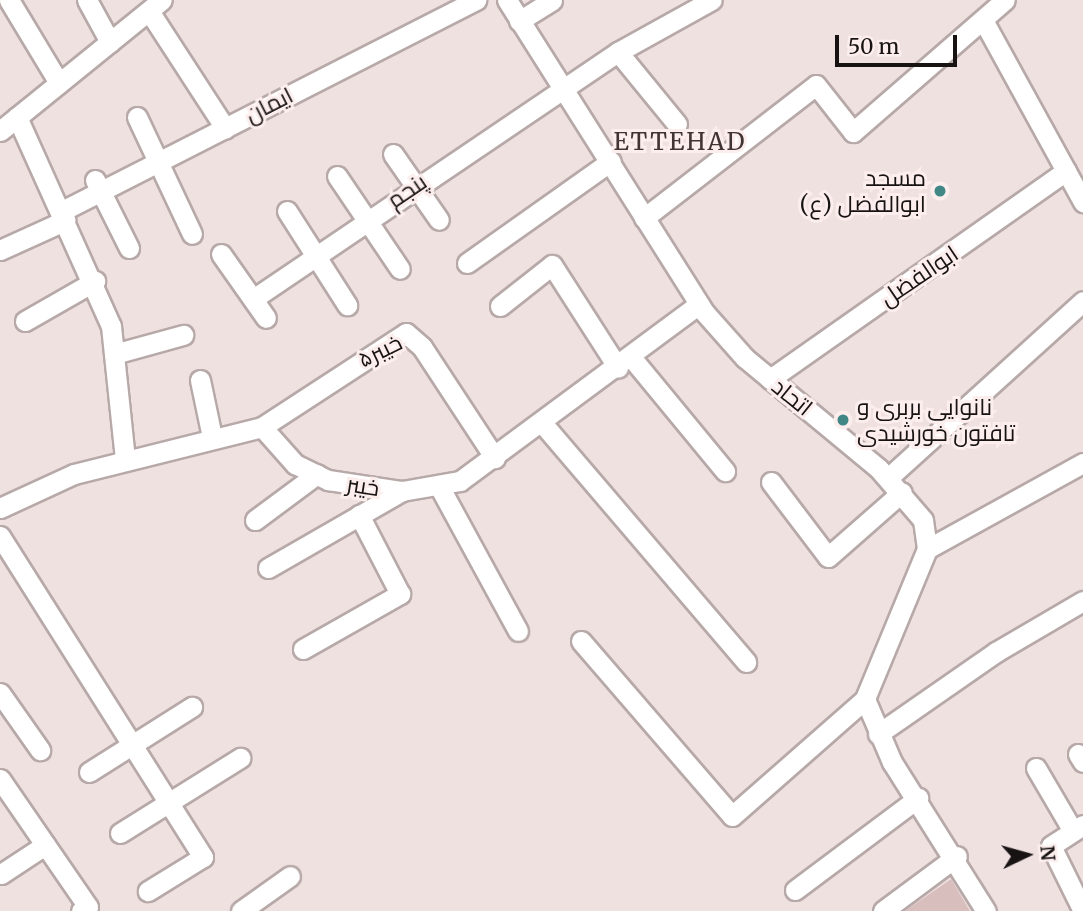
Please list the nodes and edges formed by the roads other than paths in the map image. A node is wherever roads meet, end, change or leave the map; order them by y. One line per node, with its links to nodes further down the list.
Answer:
1 (9, 0): 13 (street)
2 (87, 0): 11 (street)
3 (476, 0): 18 (street, ایمان)
4 (507, 0): 10 (street, اتحاد)
5 (552, 0): 10 (street)
6 (712, 0): 12 (street, پنجم)
7 (1001, 1): 9 (street)
8 (156, 5): 11 (street); 18 (street)
9 (983, 19): 23 (street); 30 (street)
10 (519, 21): 14 (street, اتحاد)
11 (110, 42): 13 (street)
12 (618, 52): 14 (street, پنجم); 17 (street)
13 (59, 83): 15 (street)
14 (564, 88): 21 (street, اتحاد); 25 (street, پنجم)
15 (17, 117): 19 (street); 29 (street)
16 (137, 117): 22 (street)
17 (677, 124)
18 (225, 128): 22 (street, ایمان)
19 (0, 131)
20 (393, 154): 25 (street)
21 (611, 161): 30 (street, اتحاد); 38 (street)
22 (157, 162): 26 (street, ایمان); 33 (street)
23 (1066, 171): 27 (street); 51 (street, ابوالفضل)
24 (337, 176): 31 (street)
25 (414, 185): 31 (street, پنجم); 32 (street)
26 (97, 186): 29 (street, ایمان); 34 (street)
27 (1083, 202)
28 (287, 212): 37 (street)
29 (64, 215): 35 (street, ایمان); 40 (street)
30 (644, 218): 43 (street, اتحاد)
31 (364, 220): 37 (street, پنجم); 39 (street)
32 (439, 220)
33 (192, 234)
34 (129, 248)
35 (0, 250)
36 (221, 254): 41 (street)
37 (314, 255): 41 (street, پنجم); 44 (street)
38 (467, 263)
39 (400, 269)
40 (95, 281): 47 (street); 49 (street)
41 (253, 299): 46 (street)
42 (1083, 300): 62 (street)
43 (699, 304): 50 (street, خیبر); 51 (street, اتحاد)
44 (347, 305)
45 (500, 306): 50 (street)
46 (266, 318)
47 (25, 321)
48 (183, 335): 49 (street)
49 (114, 354): 57 (street)
50 (625, 362): 53 (street, خیبر); 59 (street)
51 (770, 379): 62 (street, اتحاد)
52 (200, 380): 55 (street)
53 (544, 424): 56 (street, خیبر); 75 (street)
54 (262, 427): 55 (street); 56 (street, خیبر۵); 60 (street, خیبر)
55 (212, 437): 57 (street)
56 (495, 458): 63 (street, خیبر)
57 (125, 460): 65 (street)
58 (1083, 463): 69 (street)
59 (725, 471)
60 (317, 474): 64 (street, خیبر); 67 (street)
61 (771, 482): 62 (street)
62 (895, 485): 69 (street, اتحاد)
63 (439, 486): 64 (street, خیبر); 72 (street)
64 (402, 491): 66 (street)
65 (0, 508)
66 (359, 515): 70 (street); 74 (street)
67 (255, 520)
68 (0, 536): 80 (street)
69 (927, 548): 77 (street)
70 (268, 569)
71 (1083, 601): 79 (street)
72 (518, 631)
73 (581, 641): 77 (street)
74 (303, 649)
75 (746, 662)
76 (0, 693): 81 (street)
77 (865, 699): 79 (street)
78 (192, 707): 80 (street)
79 (878, 734): 86 (street)
80 (134, 743): 84 (street); 87 (street)
81 (40, 750)
82 (240, 758): 87 (street)
83 (1036, 768): 88 (street)
84 (89, 772)
85 (1, 783): 90 (street)
86 (918, 798): 91 (street); 94 (street)
87 (170, 800): 89 (street); 95 (street)
88 (1078, 828): 100 (street)
89 (120, 833)
90 (45, 845): 92 (street); 96 (street)
91 (957, 856): 98 (street); 99 (street)
92 (1, 874)
93 (290, 876): 97 (street)
94 (795, 890)
95 (148, 891)
96 (81, 911)
97 (241, 911)
98 (883, 911)
99 (986, 911)
100 (1083, 911)

